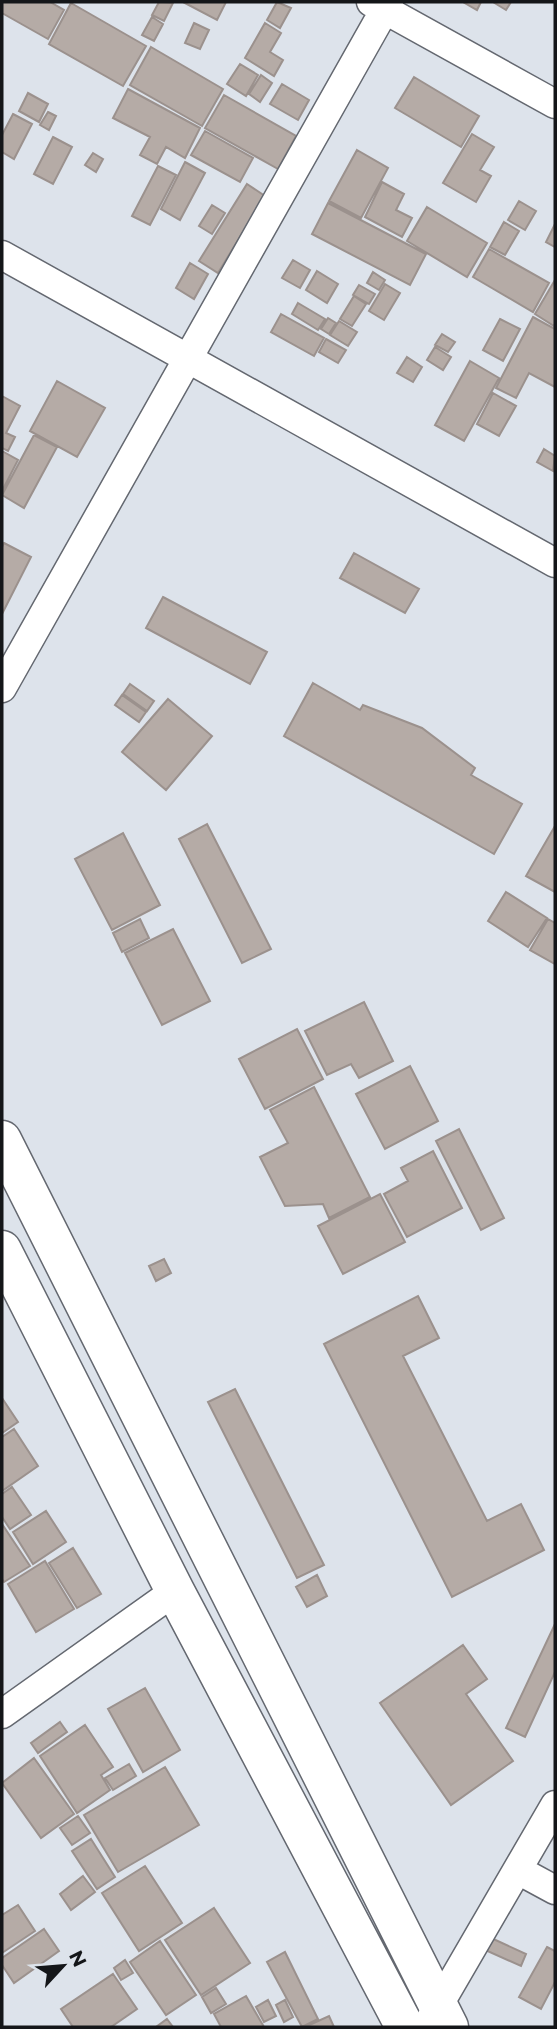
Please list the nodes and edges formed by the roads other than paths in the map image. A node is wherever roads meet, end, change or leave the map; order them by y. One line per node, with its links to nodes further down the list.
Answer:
1 (382, 4): 2 (street); 4 (street)
2 (555, 104)
3 (2, 255): 4 (street)
4 (185, 358): 5 (street); 6 (street)
5 (555, 563)
6 (2, 688)
7 (2, 1140): 14 (main road)
8 (4, 1260): 9 (main road)
9 (175, 1591): 10 (street); 15 (main road)
10 (2, 1714)
11 (555, 1805): 12 (street)
12 (518, 1870): 13 (street); 14 (street)
13 (555, 1890)
14 (438, 2021)
15 (405, 2027)

